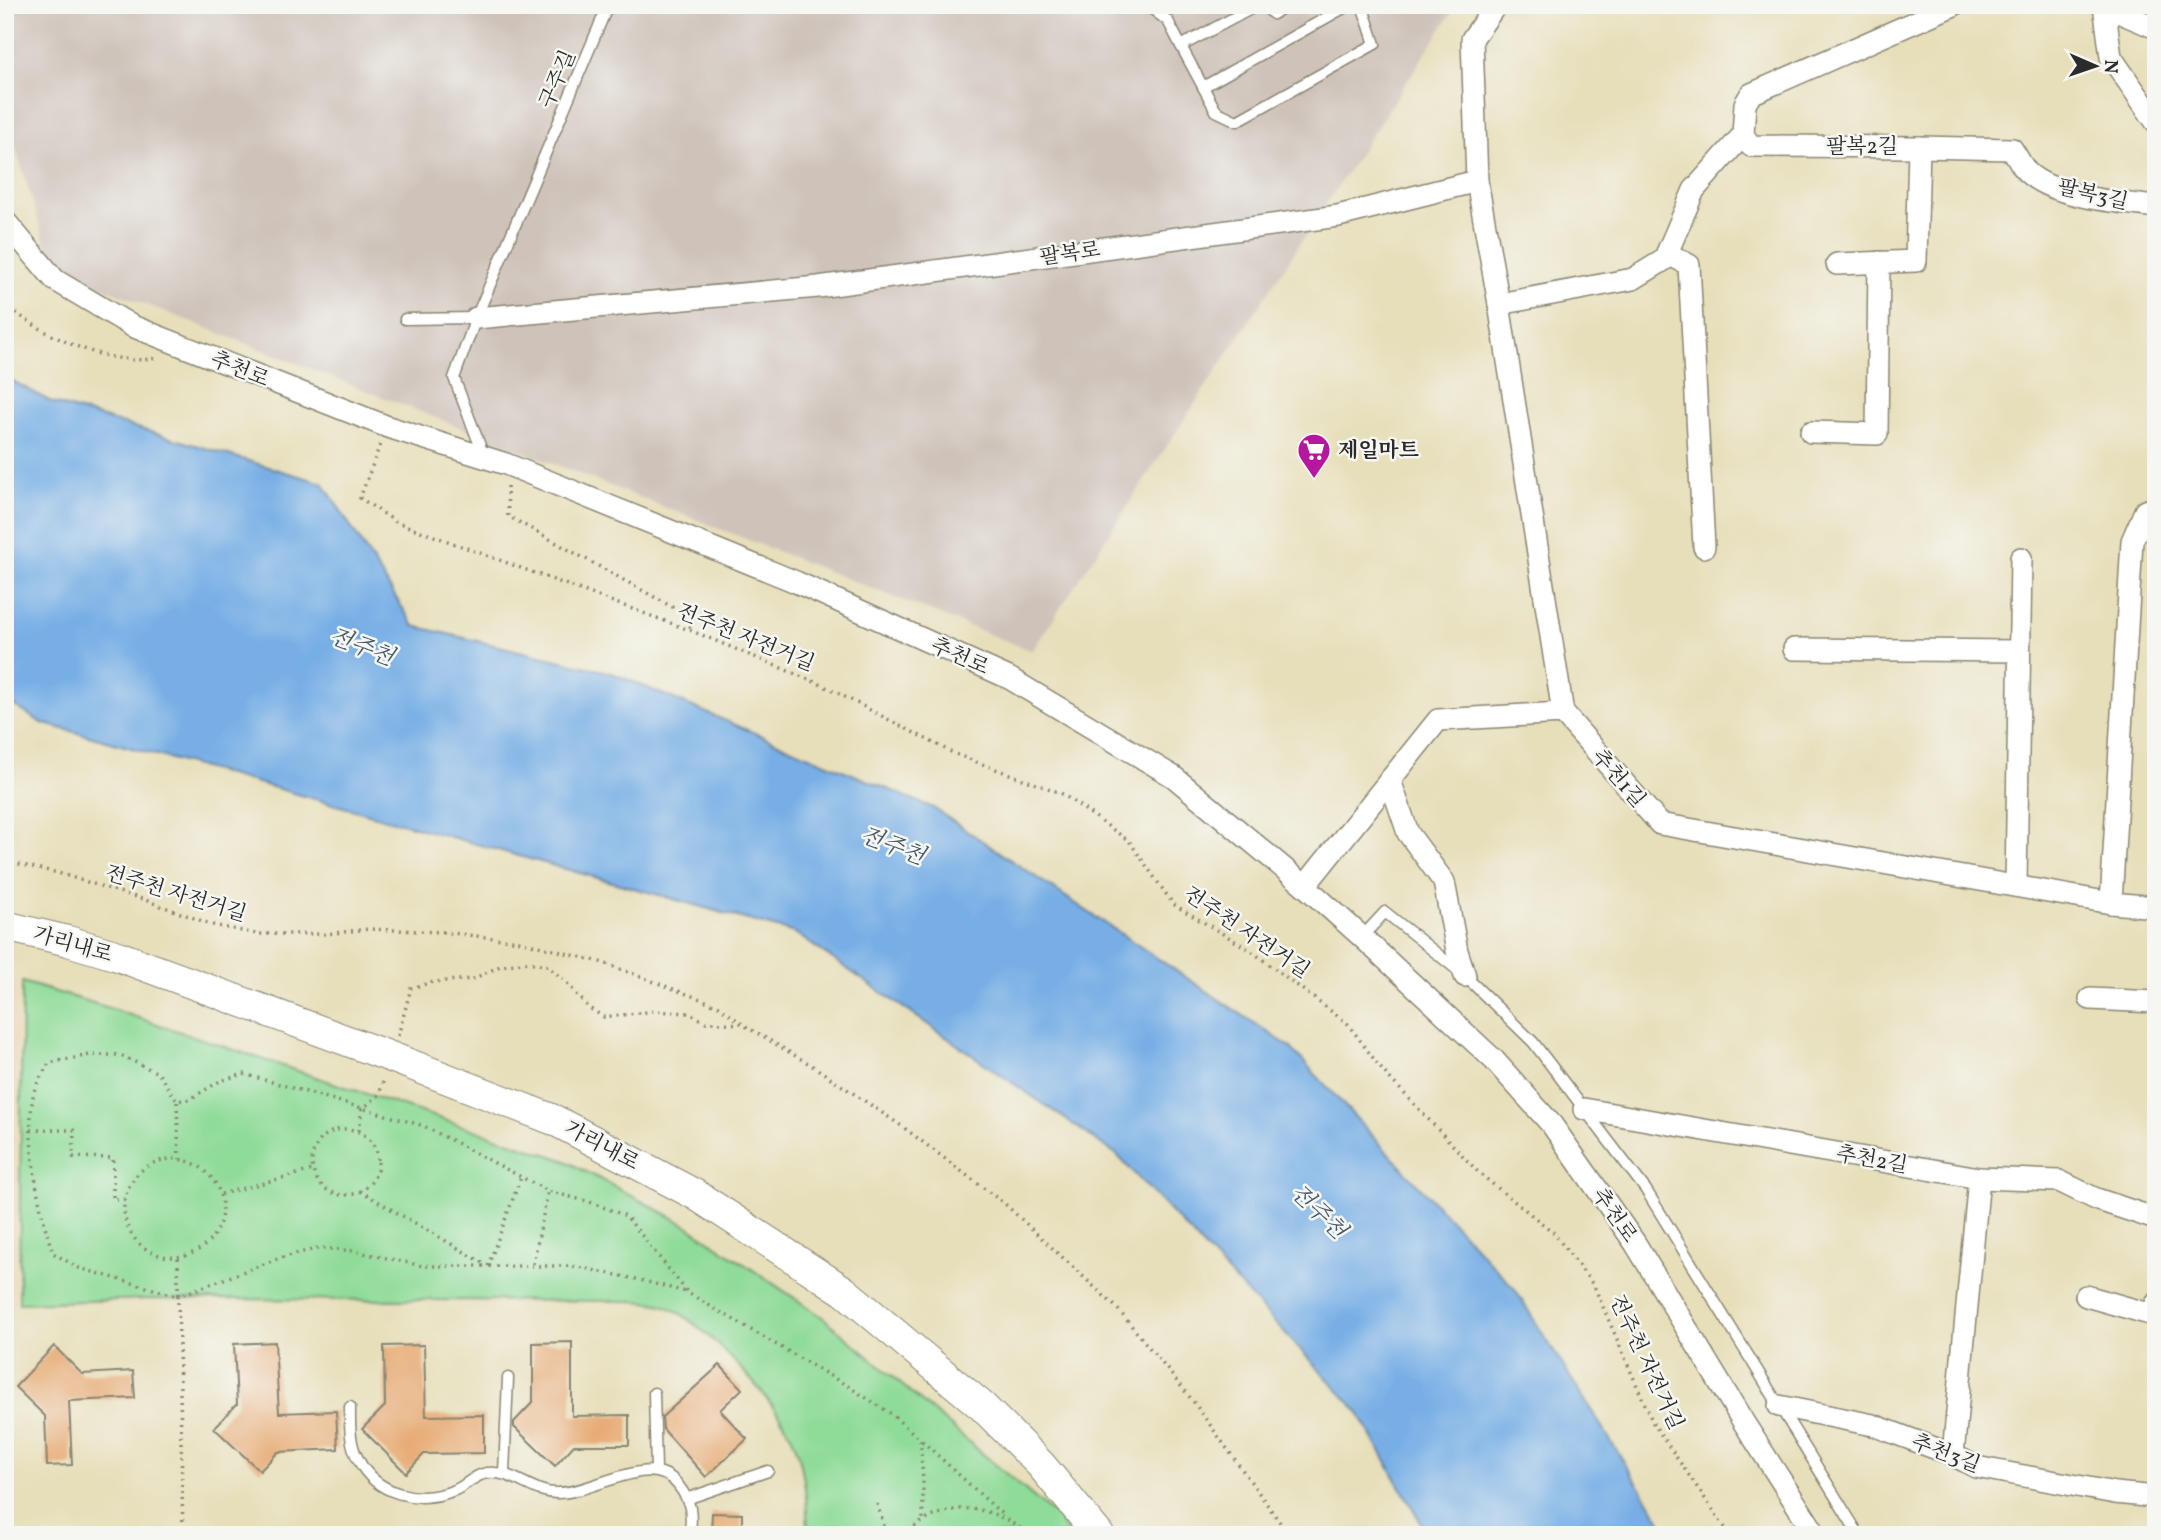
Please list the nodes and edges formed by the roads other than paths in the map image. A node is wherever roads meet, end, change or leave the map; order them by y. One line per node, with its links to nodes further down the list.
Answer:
1 (608, 5): 18 (lane, 구주길)
2 (1165, 5): 11 (lane)
3 (1264, 5): 4 (lane)
4 (1287, 5)
5 (1349, 5): 14 (lane)
6 (1362, 5): 14 (lane)
7 (1496, 5): 19 (street)
8 (1954, 5): 16 (street)
9 (2103, 5): 12 (street); 15 (street)
10 (1252, 6): 13 (lane)
11 (1149, 7): 13 (lane)
12 (2156, 28)
13 (1181, 46): 14 (lane)
14 (1203, 87)
15 (2156, 121)
16 (1743, 135): 17 (street, 팔복2길); 22 (street)
17 (1919, 147): 20 (street, 팔복3길); 23 (street, 팔복2길)
18 (541, 167): 26 (lane, 추천로)
19 (1477, 181): 25 (street); 26 (street, 팔복로)
20 (2156, 207)
21 (5, 221): 29 (street, 추천로)
22 (1667, 253): 25 (street); 31 (street)
23 (1879, 262): 24 (street, 팔복2길); 28 (street)
24 (1837, 264)
25 (1499, 304): 35 (street)
26 (476, 318): 27 (lane); 29 (lane, 추천로)
27 (405, 319)
28 (1811, 432)
29 (506, 464): 37 (street, 추천로)
30 (2156, 507): 39 (street)
31 (1704, 547)
32 (2021, 558): 34 (street)
33 (1794, 649): 34 (street)
34 (2020, 652): 38 (street)
35 (1563, 713): 36 (street); 38 (street, 추천1길)
36 (1390, 780): 37 (street); 43 (street, 추천로)
37 (1305, 886): 42 (street, 추천로)
38 (2016, 886): 39 (street, 추천1길)
39 (2111, 903): 40 (street, 추천1길)
40 (2156, 907)
41 (5, 926): 61 (street, 가리내로)
42 (1362, 937): 43 (lane, 추천로); 63 (street, 추천로)
43 (1465, 976): 46 (lane, 추천로)
44 (2090, 999): 45 (street)
45 (2156, 1002)
46 (1584, 1109): 47 (street, 추천2길); 53 (lane, 추천로)
47 (1979, 1178): 48 (street, 추천2길); 55 (street)
48 (2156, 1219)
49 (2086, 1296): 50 (street)
50 (2156, 1304)
51 (508, 1378): 58 (lane)
52 (654, 1393): 56 (lane)
53 (1779, 1406): 55 (street, 추천3길); 64 (lane, 추천로)
54 (350, 1407): 58 (lane)
55 (1954, 1455): 59 (street, 추천3길)
56 (656, 1470): 58 (lane); 60 (lane)
57 (768, 1471): 60 (lane)
58 (504, 1473)
59 (2156, 1497)
60 (689, 1498): 62 (lane)
61 (1097, 1533)
62 (690, 1535)
63 (1816, 1535)
64 (1859, 1535)

